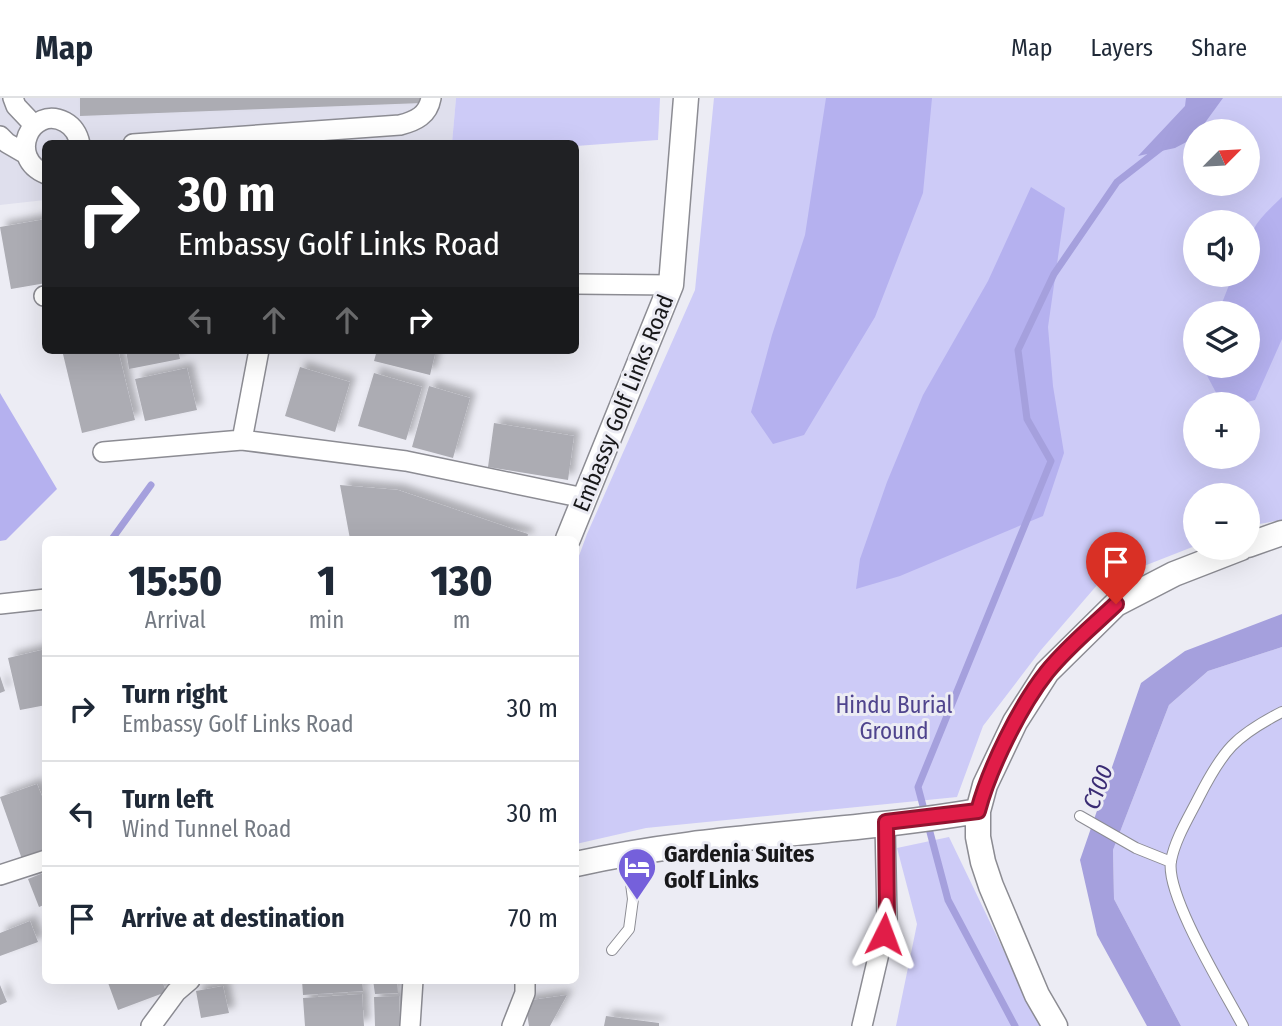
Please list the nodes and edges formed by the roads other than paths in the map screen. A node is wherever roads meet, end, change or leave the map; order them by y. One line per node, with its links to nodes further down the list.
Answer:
1 (13, 98): 4 (street)
2 (431, 98): 7 (street)
3 (686, 98): 11 (street, Embassy Golf Links Road)
4 (34, 125): 6 (street); 8 (street)
5 (0, 136): 8 (street)
6 (79, 140)
7 (189, 140)
8 (26, 155): 9 (street)
9 (42, 172)
10 (579, 284): 11 (street)
11 (671, 285): 15 (street, Embassy Golf Links Road)
12 (258, 354): 13 (street)
13 (242, 440): 14 (street); 15 (street)
14 (103, 452)
15 (584, 498): 17 (street, Embassy Golf Links Road)
16 (1282, 533): 18 (street)
17 (569, 536)
18 (1260, 541)
19 (1211, 560): 23 (street)
20 (42, 599): 21 (street)
21 (0, 604)
22 (1282, 712): 28 (lane)
23 (978, 811): 25 (street); 39 (street)
24 (1080, 816): 28 (lane)
25 (886, 822): 26 (street); 38 (street)
26 (627, 852): 29 (street); 31 (lane)
27 (42, 861): 30 (street)
28 (1171, 862): 40 (lane)
29 (579, 863)
30 (0, 875)
31 (612, 950)
32 (185, 984): 35 (street)
33 (414, 984): 36 (street)
34 (525, 984): 37 (street)
35 (151, 1026)
36 (410, 1026)
37 (512, 1026)
38 (862, 1026)
39 (1055, 1026)
40 (1243, 1026)

